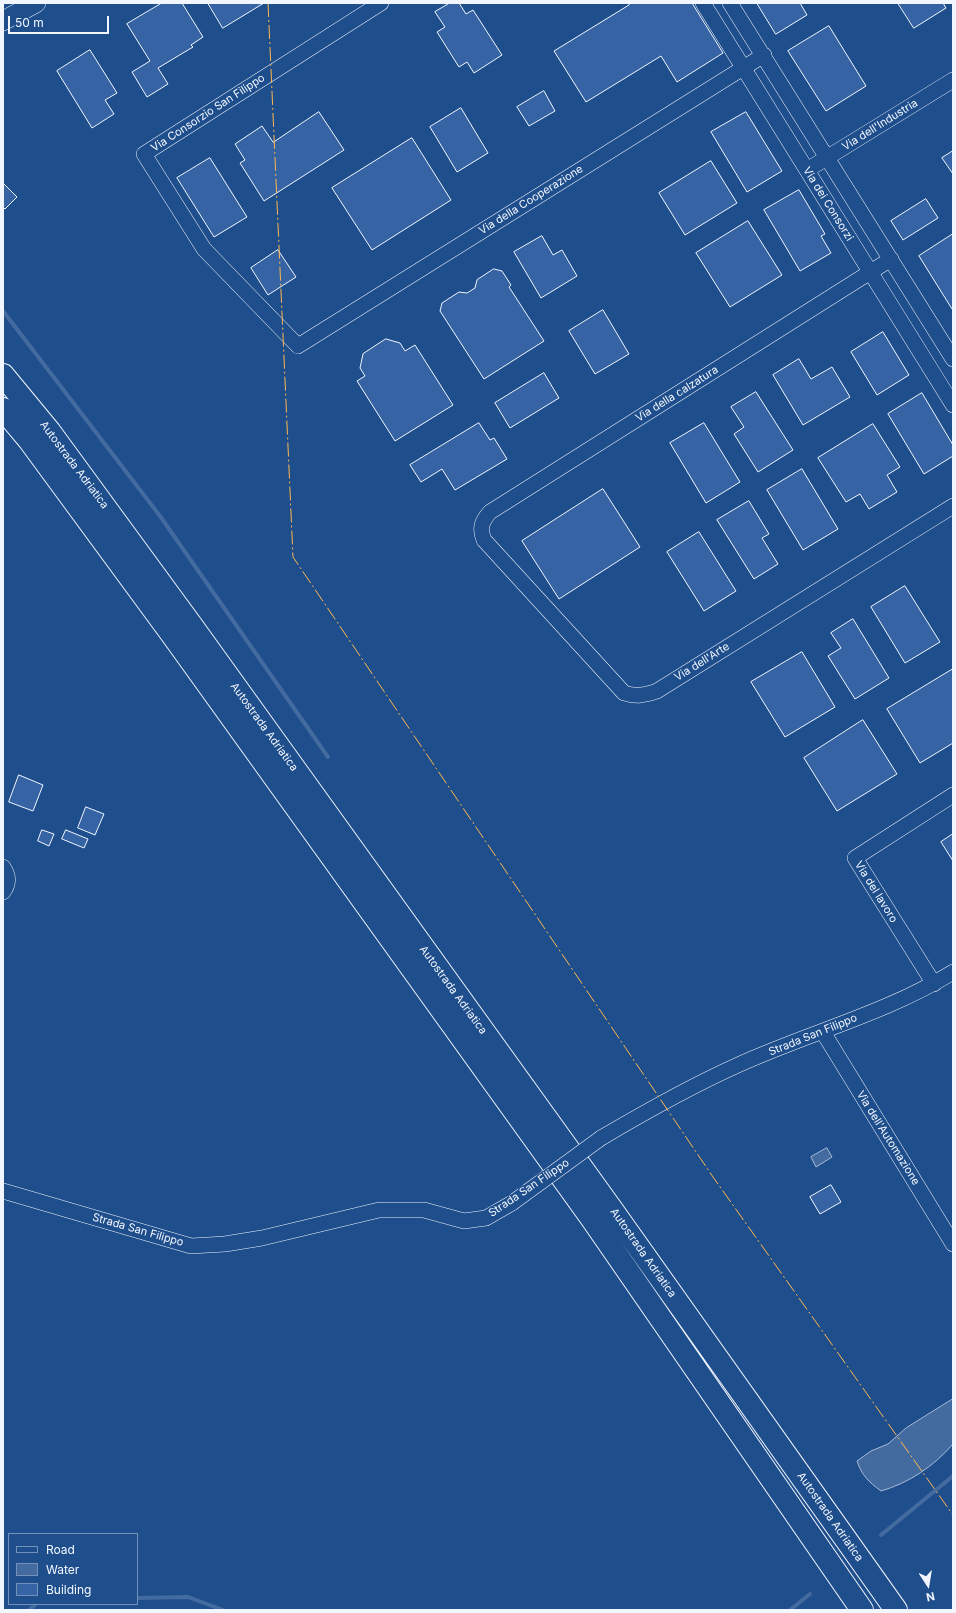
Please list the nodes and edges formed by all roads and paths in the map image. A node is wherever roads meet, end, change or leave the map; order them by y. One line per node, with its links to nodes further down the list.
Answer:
1 (36, 3): 5 (main road)
2 (380, 3): 13 (street, Via Consorzio San Filippo)
3 (703, 3): 7 (street, Via dei Consorzi)
4 (730, 3): 6 (street)
5 (3, 21)
6 (764, 55): 7 (street, Via della Cooperazione); 9 (street)
7 (744, 67): 10 (street, Via dei Consorzi); 13 (street, Via della Cooperazione)
8 (953, 80): 9 (street, Via dell'Industria)
9 (827, 158): 10 (street, Via dell'Industria); 11 (street)
10 (807, 170): 12 (street, Via dei Consorzi)
11 (891, 259): 12 (street, Via della calzatura); 14 (street)
12 (870, 272): 16 (street, Via dei Consorzi); 21 (street, Via della calzatura)
13 (298, 346)
14 (953, 359)
15 (953, 362): 16 (street)
16 (934, 374): 18 (street, Via dei Consorzi)
17 (3, 375): 31 (highway, Autostrada Adriatica)
18 (953, 405)
19 (3, 409): 30 (highway, Autostrada Adriatica)
20 (953, 506): 21 (street, Via dell'Arte)
21 (484, 540)
22 (953, 795): 26 (street, Via del lavoro)
23 (3, 867): 24 (street)
24 (3, 892)
25 (953, 972): 26 (street, Strada San Filippo)
26 (934, 984): 27 (street, Strada San Filippo)
27 (822, 1032): 28 (street, Strada San Filippo, bridge); 29 (street, Via dell'Automazione)
28 (3, 1191)
29 (953, 1244)
30 (862, 1610)
31 (896, 1610)

